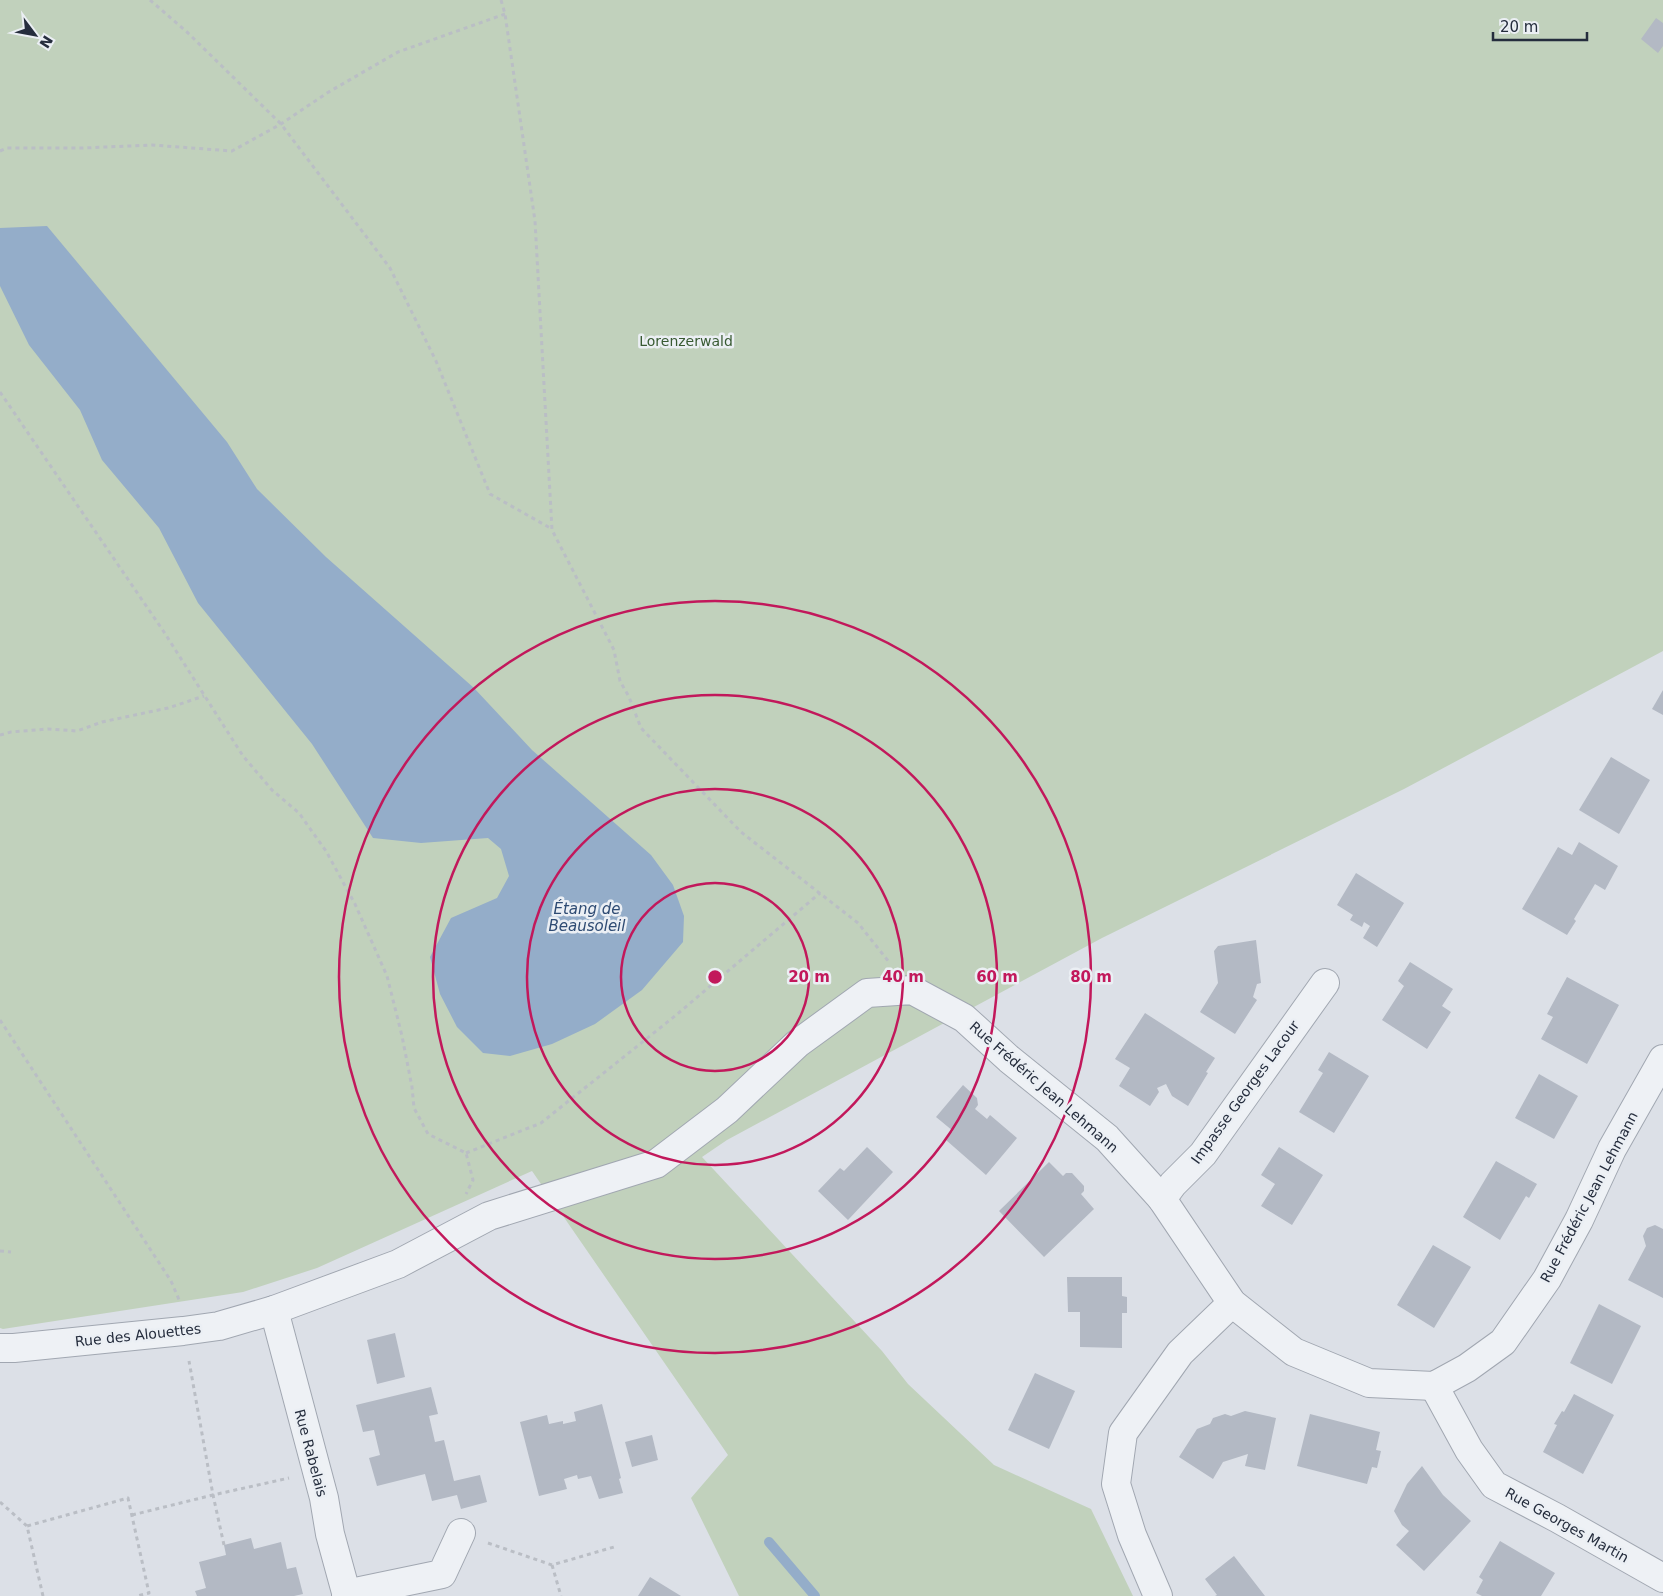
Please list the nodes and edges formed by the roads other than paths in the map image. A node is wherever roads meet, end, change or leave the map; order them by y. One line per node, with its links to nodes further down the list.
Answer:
1 (1324, 983): 3 (street, Impasse Georges Lacour)
2 (1663, 1059): 7 (street, Rue Frédéric Jean Lehmann)
3 (1162, 1199): 4 (street, Rue Frédéric Jean Lehmann); 5 (street, Rue Frédéric Jean Lehmann)
4 (1232, 1303): 7 (street, Rue Frédéric Jean Lehmann); 11 (street)
5 (274, 1310): 6 (street, Rue des Alouettes); 10 (street, Rue Rabelais)
6 (0, 1348)
7 (1434, 1386): 9 (street, Rue Georges Martin)
8 (461, 1533): 10 (street)
9 (1663, 1578)
10 (346, 1595)
11 (1158, 1596)

